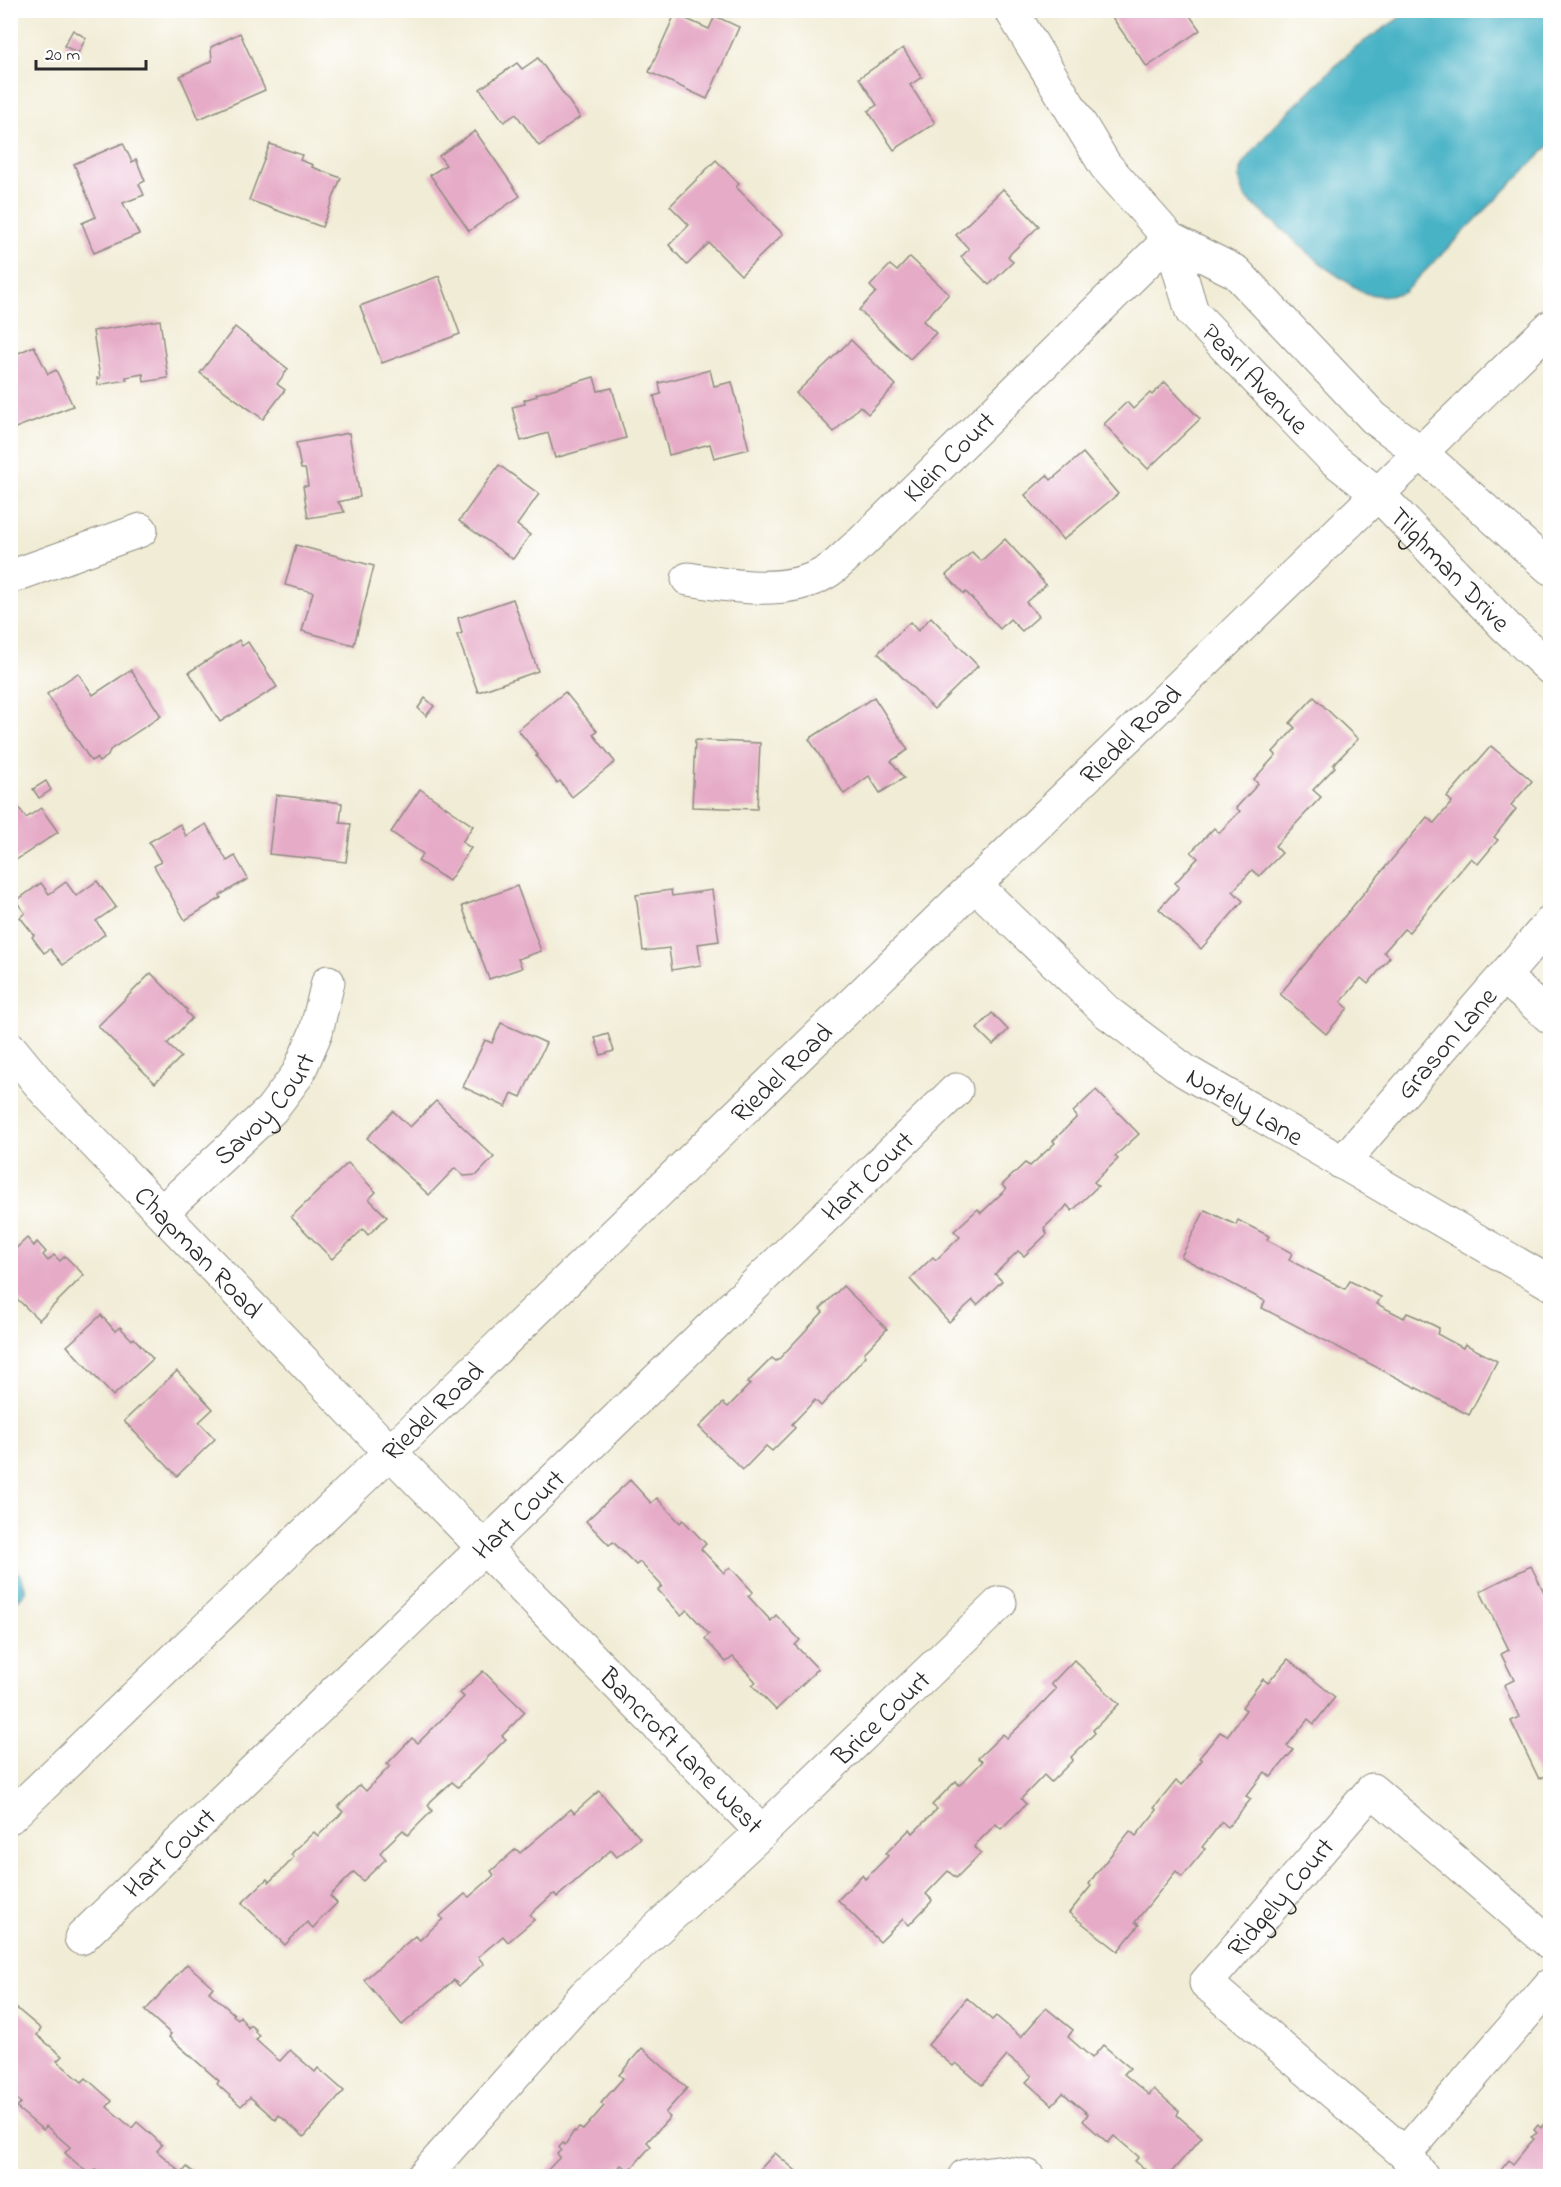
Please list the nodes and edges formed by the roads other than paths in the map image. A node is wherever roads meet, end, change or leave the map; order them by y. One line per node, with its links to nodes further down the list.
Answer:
1 (1011, 10): 2 (street, Pearl Avenue)
2 (1170, 238): 4 (street, Pearl Avenue); 5 (street, Pearl Avenue); 9 (street, Klein Court)
3 (1551, 327): 4 (street, Riedel Road)
4 (1420, 452): 5 (street, Riedel Road); 7 (street)
5 (1378, 494): 10 (street, Tilghman Drive); 11 (street, Riedel Road)
6 (141, 530): 8 (street)
7 (1551, 568)
8 (10, 577)
9 (688, 579)
10 (1551, 668)
11 (974, 884): 18 (street, Notely Lane); 21 (street, Riedel Road)
12 (1551, 924): 13 (street, Grason Lane)
13 (1504, 977): 15 (street); 18 (street, Grason Lane)
14 (328, 982): 19 (street, Savoy Court)
15 (1551, 1017)
16 (10, 1048): 19 (street, Chapman Road)
17 (956, 1090): 22 (street, Hart Court)
18 (1341, 1163): 20 (street, Notely Lane)
19 (162, 1212): 21 (street, Chapman Road)
20 (1551, 1283)
21 (390, 1452): 22 (street, Bancroft Lane West); 24 (street, Riedel Road)
22 (484, 1548): 25 (street, Bancroft Lane West); 26 (street, Hart Court)
23 (1000, 1603): 25 (street, Brice Court)
24 (10, 1816)
25 (762, 1832): 30 (street, Bancroft Lane West)
26 (81, 1938)
27 (1551, 1943): 29 (street, Ridgely Court)
28 (1551, 1985): 29 (street, Ridgely Court)
29 (1414, 2165)
30 (424, 2176)
31 (965, 2176): 32 (street)
32 (1027, 2176)

